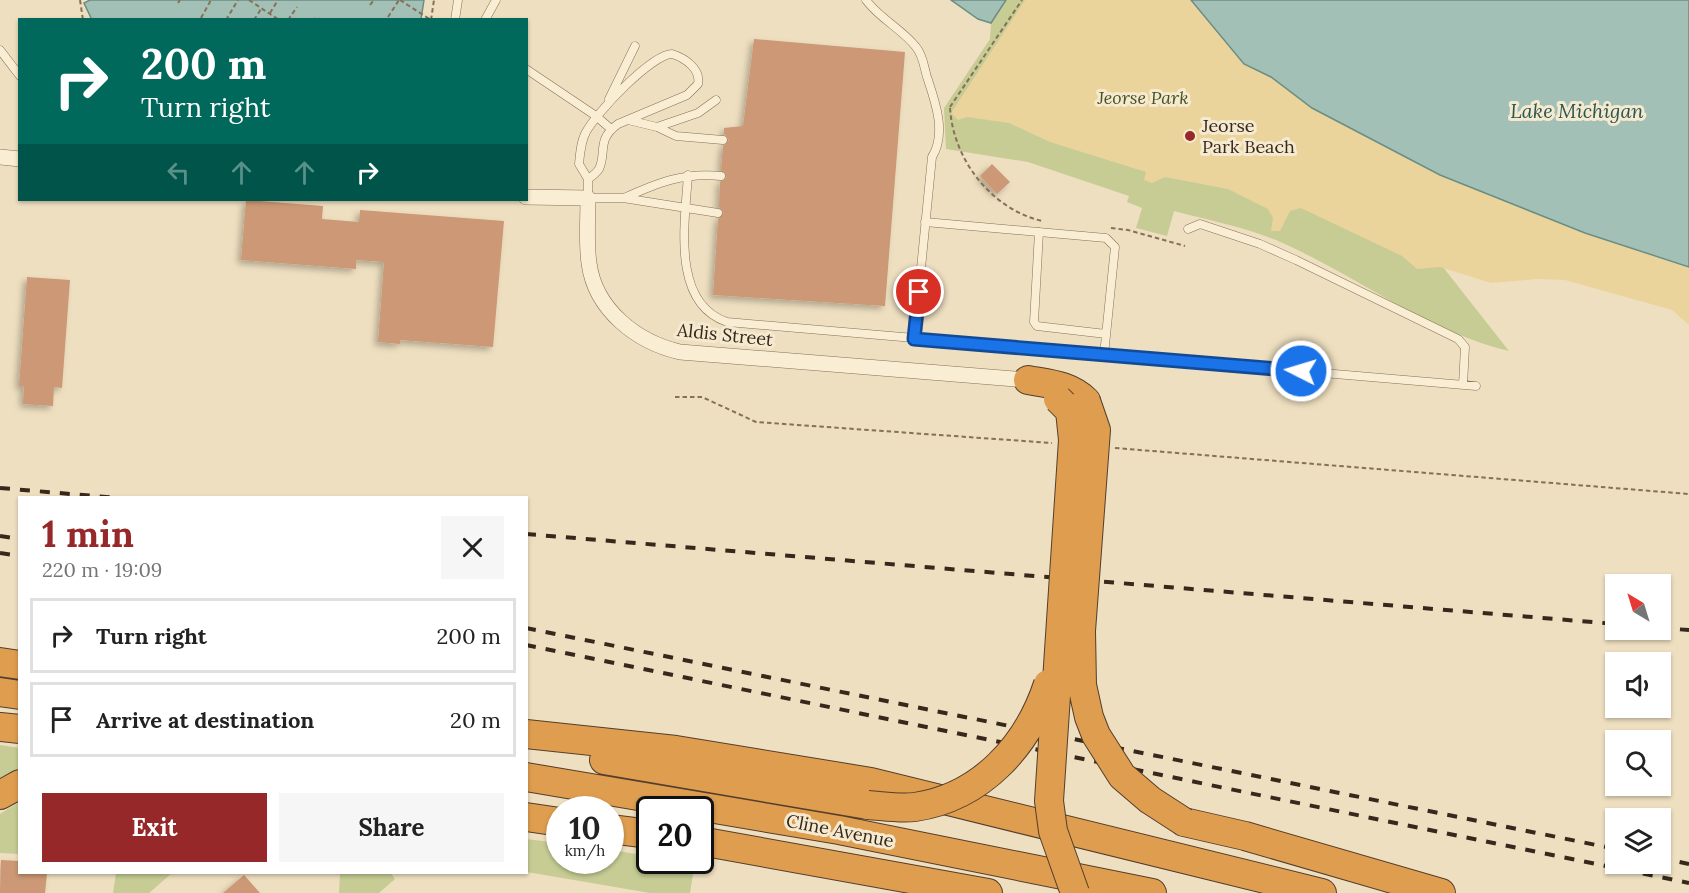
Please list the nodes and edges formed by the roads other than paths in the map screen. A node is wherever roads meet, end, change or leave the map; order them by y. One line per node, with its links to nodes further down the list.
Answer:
1 (458, 0): 4 (lane)
2 (496, 0): 5 (lane)
3 (866, 0): 27 (lane)
4 (455, 18)
5 (486, 18)
6 (635, 46): 11 (lane)
7 (0, 50): 9 (lane)
8 (528, 70): 12 (lane)
9 (18, 73)
10 (716, 100): 14 (lane)
11 (608, 102): 12 (lane); 13 (lane)
12 (596, 116): 15 (lane); 21 (lane)
13 (627, 120): 14 (lane); 15 (lane)
14 (657, 127): 16 (lane)
15 (611, 129): 21 (lane)
16 (723, 140)
17 (0, 157): 18 (street)
18 (18, 159)
19 (688, 175): 20 (lane); 24 (lane); 25 (lane)
20 (721, 176)
21 (588, 179): 23 (lane)
22 (528, 197): 23 (street)
23 (588, 198): 24 (lane); 33 (street, Aldis Street)
24 (623, 198): 25 (lane)
25 (686, 210): 26 (lane); 31 (lane)
26 (718, 213)
27 (926, 222): 29 (lane); 31 (lane)
28 (1188, 229): 34 (lane)
29 (1039, 232): 30 (lane); 30 (lane)
30 (1106, 334): 32 (lane)
31 (914, 339): 32 (lane)
32 (1104, 355): 34 (lane)
33 (1028, 380): 36 (highway, bridge); 55 (highway, bridge)
34 (1463, 385): 35 (lane)
35 (1476, 386)
36 (1061, 642): 44 (highway, bridge); 52 (highway, bridge)
37 (0, 662): 38 (highway)
38 (18, 665)
39 (0, 692): 40 (highway)
40 (18, 695)
41 (0, 727): 42 (highway)
42 (18, 729)
43 (528, 734): 54 (highway)
44 (528, 752)
45 (528, 777): 53 (highway, Cline Avenue)
46 (18, 785): 47 (highway)
47 (0, 795)
48 (528, 817): 49 (highway)
49 (546, 820)
50 (714, 844): 51 (highway, Cline Avenue)
51 (988, 893)
52 (1075, 893)
53 (1152, 893)
54 (1322, 893)
55 (1441, 893)

